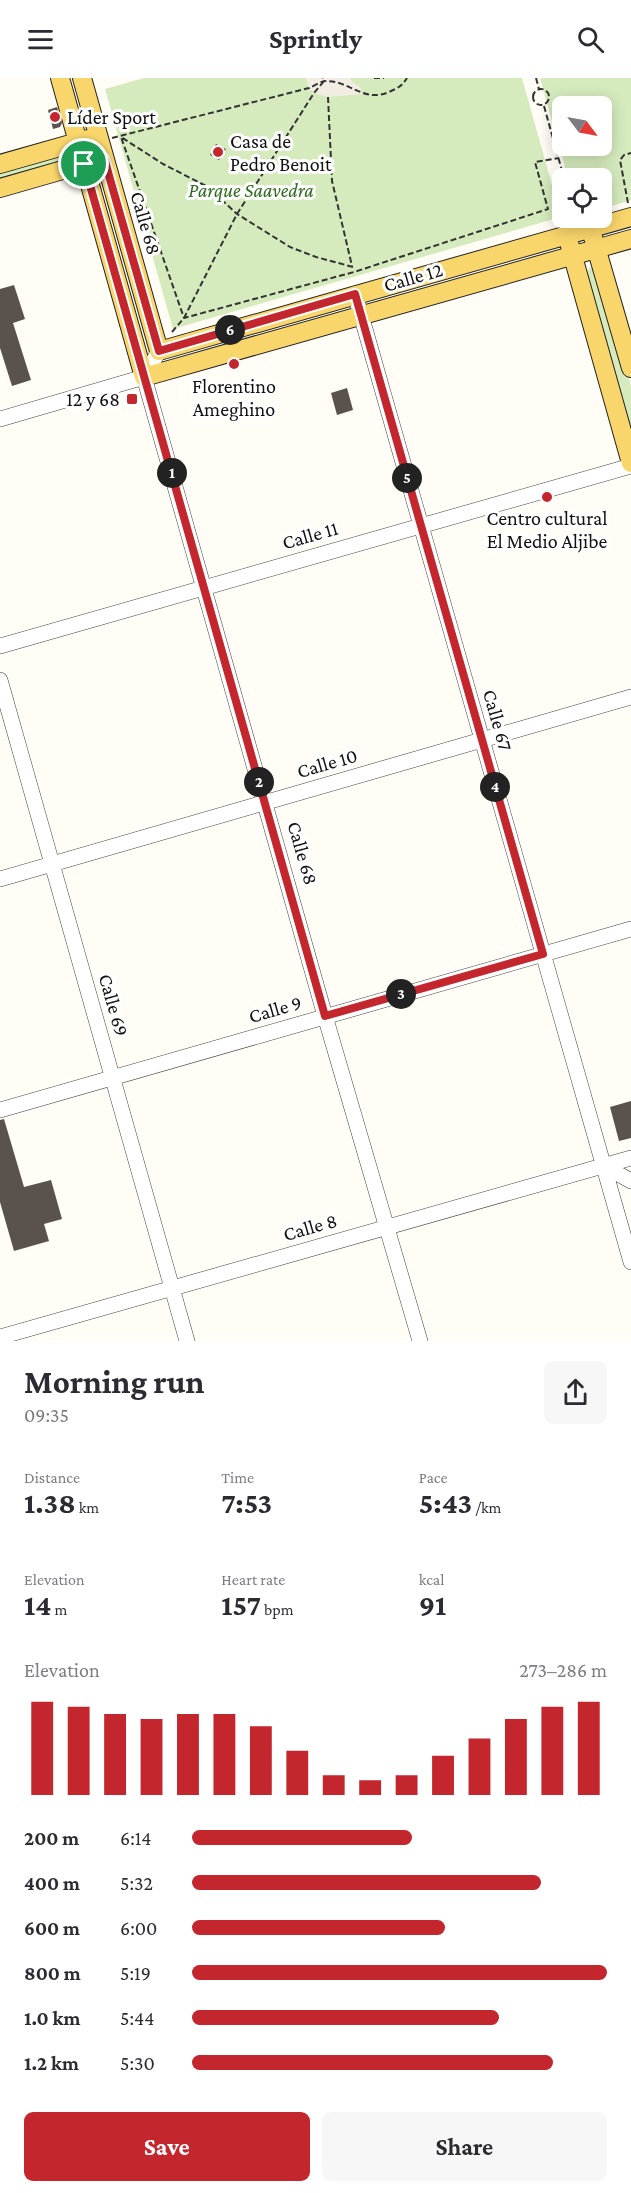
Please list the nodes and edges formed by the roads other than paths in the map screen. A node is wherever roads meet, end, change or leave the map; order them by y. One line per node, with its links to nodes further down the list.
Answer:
1 (60, 78): 4 (main road, Calle 68)
2 (82, 78): 3 (main road, Calle 68)
3 (105, 137): 4 (main road); 5 (main road, Calle 68)
4 (78, 142): 6 (main road); 7 (main road, Calle 68)
5 (104, 158): 7 (main road); 18 (main road, Calle 68)
6 (0, 164)
7 (84, 164): 8 (main road); 20 (main road, Calle 68)
8 (0, 188)
9 (631, 217): 10 (main road, Calle 12)
10 (612, 222)
11 (591, 228): 12 (main road, Calle 12); 14 (main road)
12 (567, 235): 15 (main road); 16 (main road, Calle 12)
13 (631, 239): 14 (main road, Calle 12)
14 (596, 249): 15 (main road, Calle 12); 19 (main road)
15 (573, 255): 17 (main road, Calle 12); 22 (main road)
16 (355, 285): 17 (street, Calle 67); 18 (main road, Calle 12)
17 (361, 315): 20 (main road, Calle 12); 23 (street, Calle 67)
18 (159, 351): 20 (street)
19 (631, 368)
20 (144, 378): 21 (street, Calle 12); 24 (street, Calle 68)
21 (0, 419)
22 (631, 465): 23 (street, Calle 11)
23 (421, 525): 24 (street, Calle 11); 28 (street, Calle 67)
24 (204, 587): 25 (street, Calle 11); 29 (street, Calle 68)
25 (0, 646)
26 (0, 680): 30 (street, Calle 69)
27 (631, 697): 28 (street, Calle 10)
28 (482, 740): 29 (street, Calle 10); 33 (street, Calle 67)
29 (265, 802): 30 (street, Calle 10); 34 (street, Calle 68)
30 (52, 864): 31 (street, Calle 10); 35 (street, Calle 69)
31 (0, 879)
32 (631, 929): 33 (street, Calle 9)
33 (543, 954): 34 (street, Calle 9); 38 (street, Calle 67)
34 (325, 1016): 35 (street, Calle 9); 40 (street, Calle 68)
35 (113, 1077): 36 (street, Calle 9); 42 (street, Calle 69)
36 (0, 1110)
37 (631, 1158): 38 (street, Calle 8)
38 (604, 1166): 39 (street); 40 (street, Calle 8); 41 (street, Calle 67)
39 (631, 1182)
40 (387, 1227): 42 (street, Calle 8); 45 (street, Calle 68)
41 (631, 1262)
42 (172, 1287): 43 (street, Calle 8); 44 (street, Calle 69)
43 (0, 1337)
44 (187, 1341)
45 (420, 1341)

